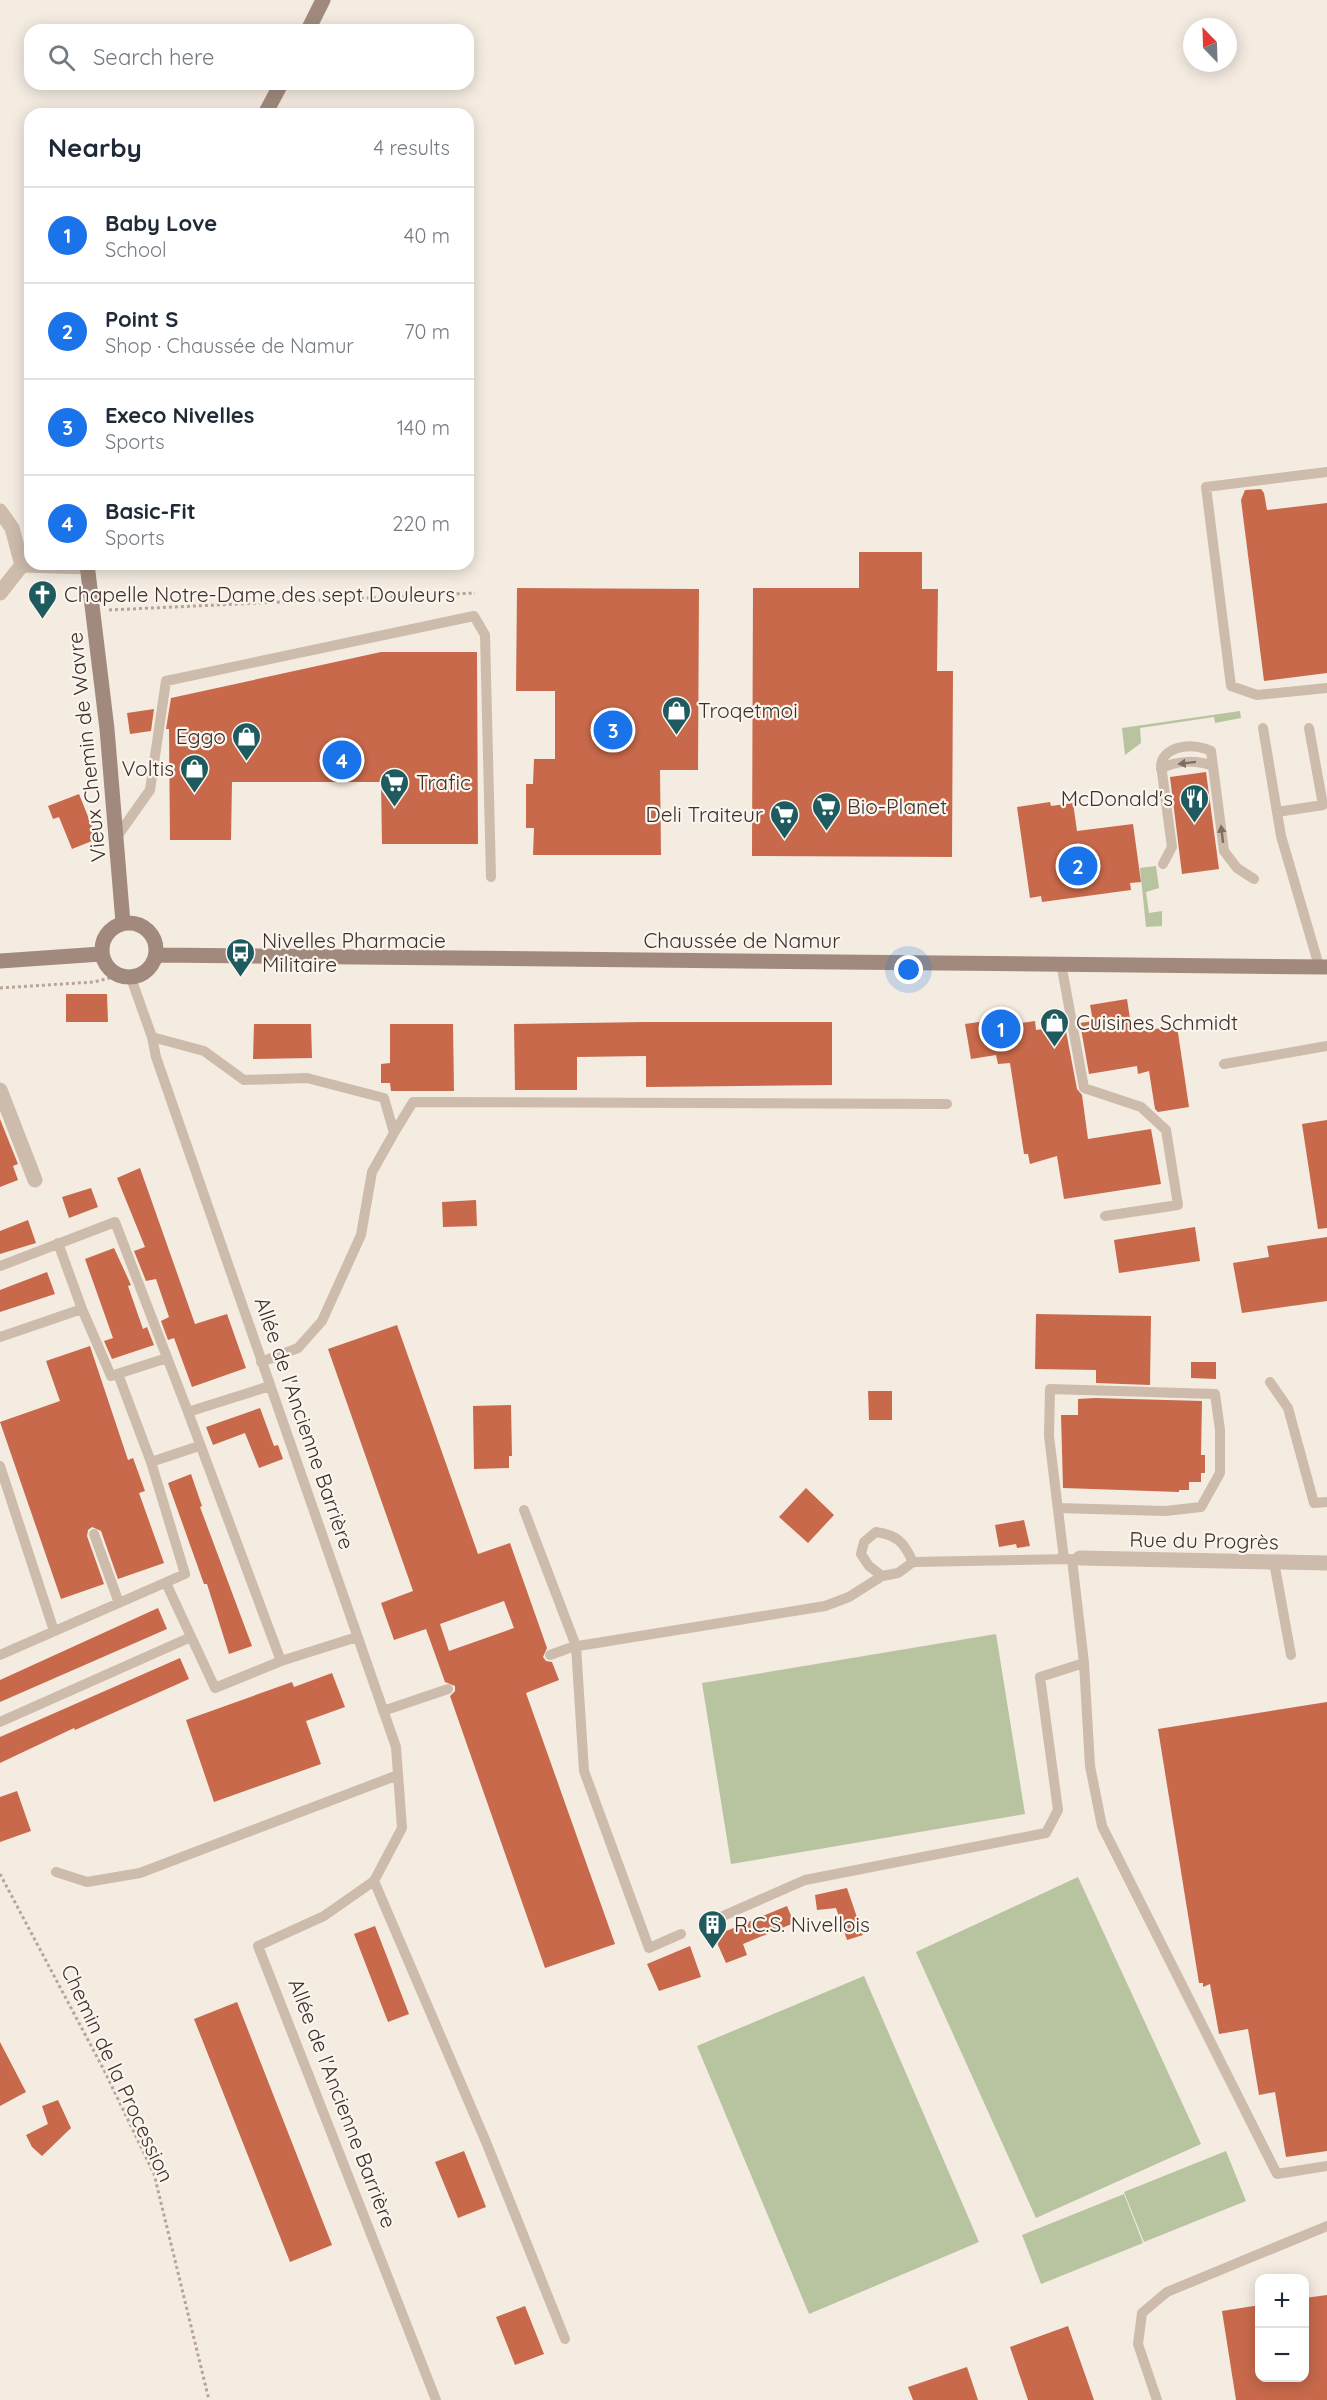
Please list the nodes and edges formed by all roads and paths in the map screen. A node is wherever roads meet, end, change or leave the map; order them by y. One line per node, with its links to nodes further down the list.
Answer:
1 (323, 0): 2 (main road)
2 (311, 24)
3 (278, 90): 4 (main road)
4 (268, 108)
5 (1327, 472): 12 (lane)
6 (0, 511): 7 (street)
7 (22, 565): 9 (street)
8 (87, 570): 11 (main road, Vieux Chemin de Wavre)
9 (0, 593)
10 (476, 593): 11 (path)
11 (92, 611): 16 (main road, Vieux Chemin de Wavre)
12 (1327, 688)
13 (1263, 728): 15 (lane)
14 (1309, 728): 15 (lane)
15 (1277, 812): 25 (lane)
16 (116, 838): 18 (lane); 20 (main road, Vieux Chemin de Wavre)
17 (1163, 864): 19 (lane, one-way to 17)
18 (490, 877)
19 (1254, 879)
20 (123, 923): 21 (main road); 22 (main road)
21 (101, 954): 23 (main road); 26 (main road)
22 (156, 955): 24 (main road, Chaussée de Namur); 26 (main road)
23 (0, 961)
24 (1061, 963): 25 (main road, Chaussée de Namur); 35 (lane)
25 (1323, 967)
26 (124, 977): 27 (path); 28 (lane, Allée de l'Ancienne Barrière)
27 (0, 988)
28 (152, 1037): 33 (lane); 41 (lane, Allée de l'Ancienne Barrière)
29 (1327, 1046): 30 (lane)
30 (1224, 1064)
31 (0, 1090): 34 (street)
32 (947, 1104): 33 (lane)
33 (394, 1133): 41 (lane)
34 (35, 1180)
35 (1105, 1216)
36 (58, 1244): 37 (lane); 38 (lane); 40 (lane)
37 (0, 1266)
38 (82, 1309): 39 (lane); 42 (lane)
39 (0, 1337)
40 (167, 1358): 42 (lane); 45 (lane)
41 (261, 1362): 44 (lane, Allée de l'Ancienne Barrière)
42 (118, 1374): 47 (lane)
43 (1270, 1382): 50 (lane)
44 (270, 1386): 45 (lane); 63 (lane, Allée de l'Ancienne Barrière)
45 (188, 1412): 46 (lane)
46 (199, 1446): 47 (lane); 68 (lane)
47 (151, 1462): 59 (lane)
48 (0, 1466): 49 (lane)
49 (3, 1484): 61 (lane)
50 (1327, 1502)
51 (1058, 1508): 51 (lane); 54 (lane)
52 (524, 1510): 64 (lane)
53 (94, 1534): 60 (lane)
54 (1072, 1559): 55 (lane); 56 (street, Rue du Progrès); 69 (lane)
55 (913, 1562): 58 (lane); 58 (lane)
56 (1274, 1562): 57 (street, Rue du Progrès); 67 (lane)
57 (1327, 1563)
58 (882, 1576): 64 (lane)
59 (166, 1583): 60 (lane); 62 (lane)
60 (119, 1603): 61 (lane)
61 (54, 1631): 65 (lane)
62 (191, 1637): 68 (lane); 72 (lane)
63 (357, 1637): 68 (lane); 71 (lane, Allée de l'Ancienne Barrière)
64 (576, 1646): 66 (lane); 78 (lane)
65 (0, 1655)
66 (550, 1655)
67 (1291, 1655)
68 (281, 1661)
69 (1084, 1663): 77 (lane); 79 (lane)
70 (448, 1689): 71 (lane)
71 (383, 1711): 73 (lane, Allée de l'Ancienne Barrière)
72 (0, 1722)
73 (398, 1775): 74 (lane); 76 (lane, Allée de l'Ancienne Barrière)
74 (56, 1872)
75 (0, 1874): 82 (path, Chemin de la Procession)
76 (374, 1881): 81 (lane); 83 (lane, Allée de l'Ancienne Barrière)
77 (707, 1923)
78 (681, 1934)
79 (1327, 2166)
80 (1327, 2226): 84 (lane)
81 (565, 2340)
82 (209, 2400)
83 (436, 2400)
84 (1157, 2400)

